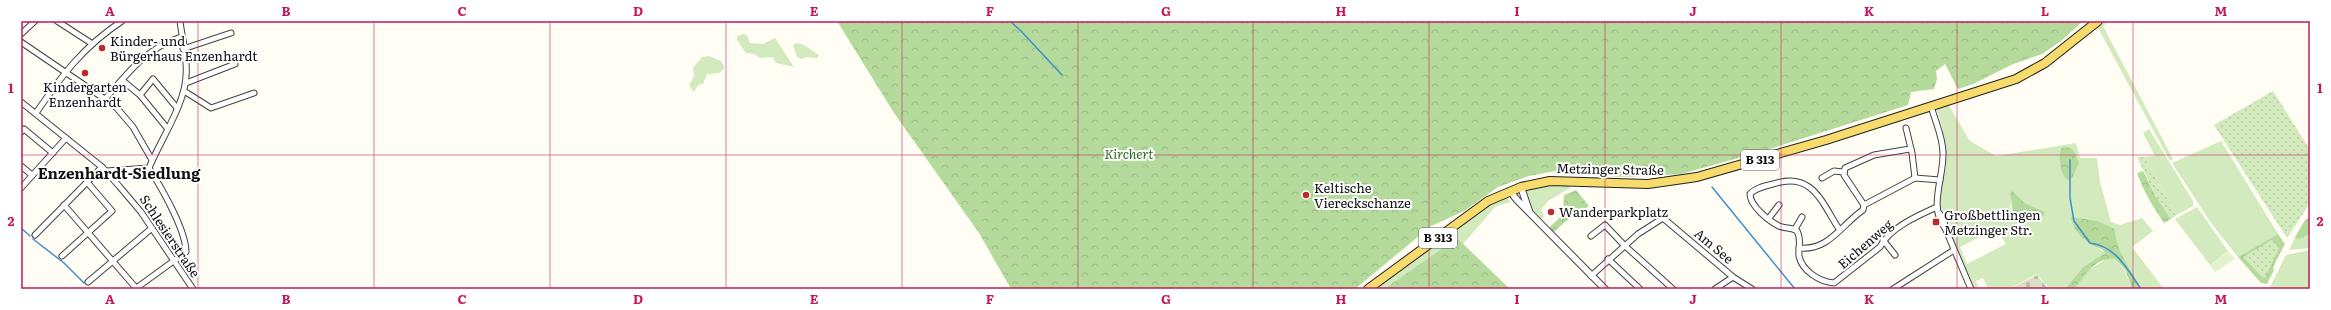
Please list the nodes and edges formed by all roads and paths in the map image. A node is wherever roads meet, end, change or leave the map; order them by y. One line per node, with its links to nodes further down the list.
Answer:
1 (35, 21): 7 (street)
2 (57, 21): 10 (street)
3 (122, 21): 10 (street)
4 (180, 21): 8 (street)
5 (2098, 21): 21 (main road, B 313)
6 (231, 33): 11 (street)
7 (21, 34)
8 (181, 38): 11 (street); 14 (street)
9 (21, 42): 13 (street)
10 (92, 43): 13 (street)
11 (184, 49): 15 (street)
12 (235, 64): 15 (street)
13 (64, 72): 19 (street); 23 (street)
14 (122, 80): 18 (street); 19 (street)
15 (186, 83): 16 (street)
16 (184, 90): 17 (street); 22 (street)
17 (254, 93)
18 (140, 95): 22 (street); 24 (street)
19 (105, 99): 30 (street)
20 (21, 102): 23 (street, Schlesierstraße)
21 (1931, 106): 38 (street); 40 (main road, Metzinger Straße / B 313)
22 (177, 108): 24 (street)
23 (36, 113): 27 (street, Schlesierstraße)
24 (167, 128): 30 (street)
25 (1906, 128): 28 (street)
26 (22, 131): 29 (street)
27 (66, 138): 29 (street); 33 (street, Schlesierstraße)
28 (1910, 149): 34 (street); 37 (street)
29 (53, 153): 35 (street)
30 (152, 160): 32 (street)
31 (21, 166): 35 (street)
32 (149, 168): 33 (street); 64 (street)
33 (104, 169): 39 (street); 50 (street, Schlesierstraße)
34 (1843, 172): 36 (street); 45 (street)
35 (32, 175): 41 (street)
36 (1822, 178)
37 (1915, 178): 38 (street); 45 (street, Eichenweg)
38 (1940, 180): 46 (street)
39 (87, 182): 43 (street); 53 (street)
40 (1521, 187): 42 (main road, Metzinger Straße / B 313); 47 (street)
41 (21, 188)
42 (1510, 190): 47 (street); 70 (main road, Metzinger Straße / B 313)
43 (64, 205): 53 (street); 54 (street)
44 (1779, 205): 49 (street)
45 (1864, 205): 52 (street, Eichenweg)
46 (1938, 210): 56 (street, Eichenweg); 59 (street)
47 (1530, 212): 65 (street)
48 (1802, 217): 51 (street)
49 (1769, 218): 51 (street); 52 (street)
50 (152, 228): 63 (street); 64 (street, Schlesierstraße)
51 (1795, 229): 58 (street)
52 (1839, 230): 58 (street, Eichenweg)
53 (89, 231): 61 (street); 63 (street)
54 (35, 235)
55 (1591, 236): 57 (street)
56 (1883, 240): 58 (street, Eichenweg); 60 (street)
57 (1624, 245): 62 (street); 66 (street, Am See); 73 (street)
58 (1799, 248)
59 (1954, 250): 76 (street); 77 (street)
60 (1895, 255)
61 (62, 256)
62 (1608, 259): 65 (street); 72 (street)
63 (114, 260): 67 (street); 68 (street)
64 (174, 260): 68 (street); 69 (street, Schlesierstraße)
65 (1590, 276): 71 (street)
66 (1733, 277): 74 (street); 75 (street, Am See)
67 (88, 282)
68 (135, 289)
69 (193, 289)
70 (1368, 289)
71 (1604, 289)
72 (1640, 289)
73 (1673, 289)
74 (1715, 289)
75 (1752, 289)
76 (1893, 289)
77 (1971, 289)

